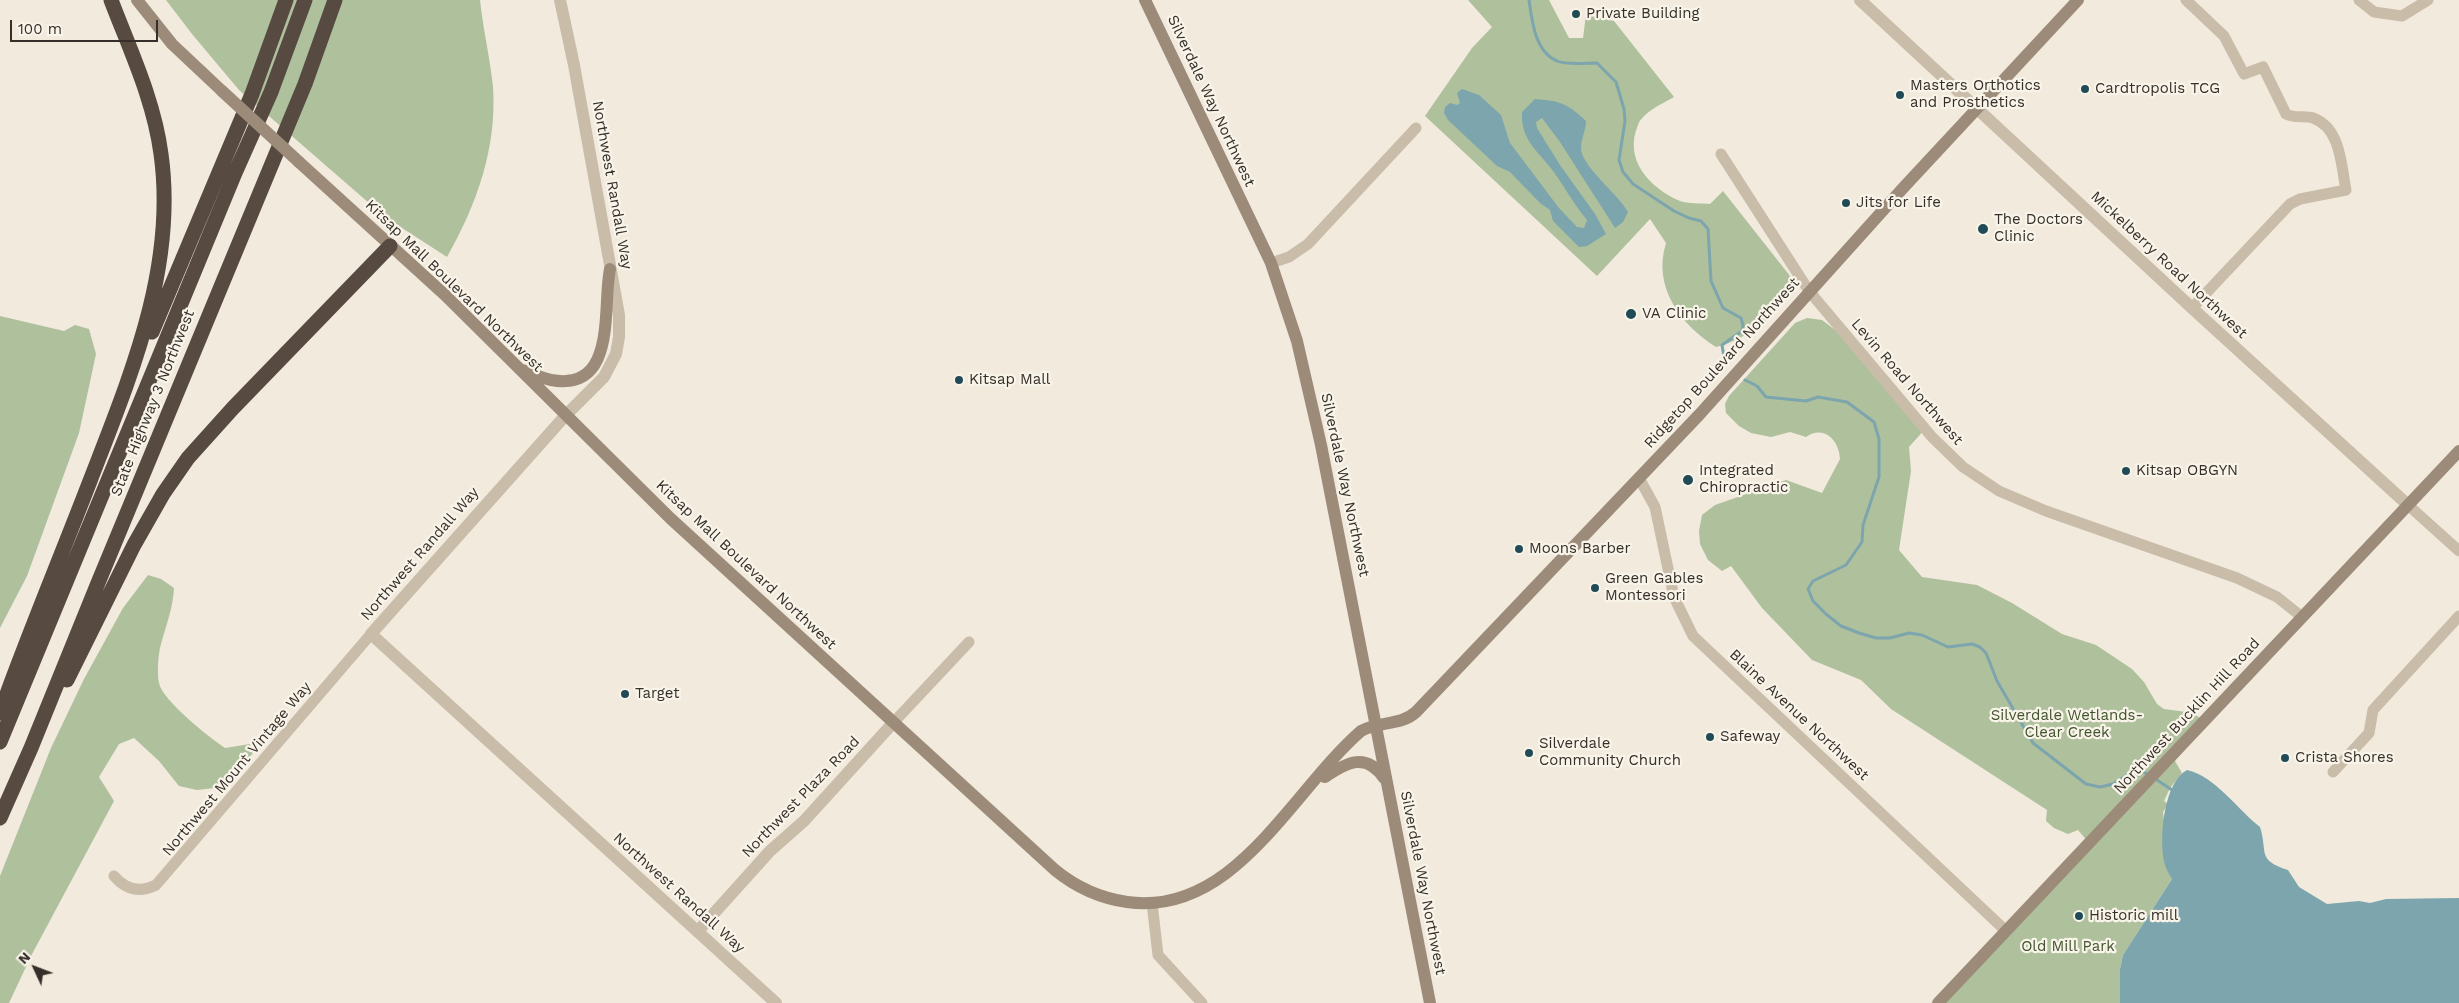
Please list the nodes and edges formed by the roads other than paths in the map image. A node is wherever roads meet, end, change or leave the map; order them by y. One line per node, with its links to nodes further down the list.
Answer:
1 (111, 0): 24 (highway)
2 (137, 0): 18 (main road, Kitsap Mall Boulevard Northwest, bridge)
3 (286, 0): 24 (highway)
4 (305, 0): 37 (highway, State Highway 3 Northwest)
5 (335, 0): 14 (highway, State Highway 3 Northwest)
6 (344, 0): 14 (highway)
7 (560, 0): 20 (street, Northwest Randall Way)
8 (1145, 0): 19 (main road, Silverdale Way Northwest)
9 (1860, 0): 15 (street, Mickelberry Road Northwest)
10 (2078, 0): 15 (main road, Ridgetop Boulevard Northwest)
11 (2186, 0): 22 (street)
12 (2359, 0): 13 (street)
13 (2428, 0)
14 (305, 84): 38 (highway, State Highway 3 Northwest)
15 (1976, 108): 21 (main road, Ridgetop Boulevard Northwest); 22 (street, Mickelberry Road Northwest)
16 (1416, 128): 19 (street)
17 (1721, 154): 21 (street, Levin Road Northwest)
18 (390, 246): 23 (main road, Kitsap Mall Boulevard Northwest); 38 (highway)
19 (1271, 263): 36 (main road, Silverdale Way Northwest)
20 (610, 269): 23 (main road); 25 (street, Northwest Randall Way)
21 (1809, 290): 27 (main road, Ridgetop Boulevard Northwest); 31 (street, Levin Road Northwest)
22 (2192, 308): 28 (street, Mickelberry Road Northwest)
23 (519, 369): 25 (main road, Kitsap Mall Boulevard Northwest)
24 (116, 413): 34 (highway)
25 (565, 416): 32 (street, Northwest Randall Way); 35 (main road, Kitsap Mall Boulevard Northwest)
26 (2459, 451): 28 (main road, Northwest Bucklin Hill Road)
27 (1639, 478): 36 (main road, Ridgetop Boulevard Northwest); 46 (street, Blaine Avenue Northwest)
28 (2408, 505): 29 (street, Mickelberry Road Northwest); 31 (main road, Northwest Bucklin Hill Road)
29 (2459, 551)
30 (2459, 616): 39 (street)
31 (2302, 617): 46 (main road, Northwest Bucklin Hill Road)
32 (370, 634): 43 (street, Northwest Mount Vintage Way); 45 (street, Northwest Randall Way)
33 (969, 642): 35 (street, Northwest Plaza Road)
34 (0, 713)
35 (893, 723): 44 (main road, Kitsap Mall Boulevard Northwest); 45 (street, Northwest Plaza Road)
36 (1375, 725): 40 (main road, Silverdale Way Northwest); 41 (main road, Kitsap Mall Boulevard Northwest)
37 (0, 742)
38 (31, 748): 42 (highway, State Highway 3 Northwest)
39 (2333, 772)
40 (1386, 780): 41 (main road); 49 (main road, Silverdale Way Northwest)
41 (1303, 794): 44 (main road, Kitsap Mall Boulevard Northwest)
42 (0, 818)
43 (114, 876)
44 (1152, 903): 48 (street)
45 (698, 931): 47 (street, Northwest Randall Way)
46 (2006, 932): 50 (main road, Northwest Bucklin Hill Road)
47 (776, 1003)
48 (1202, 1003)
49 (1430, 1003)
50 (1938, 1003)

